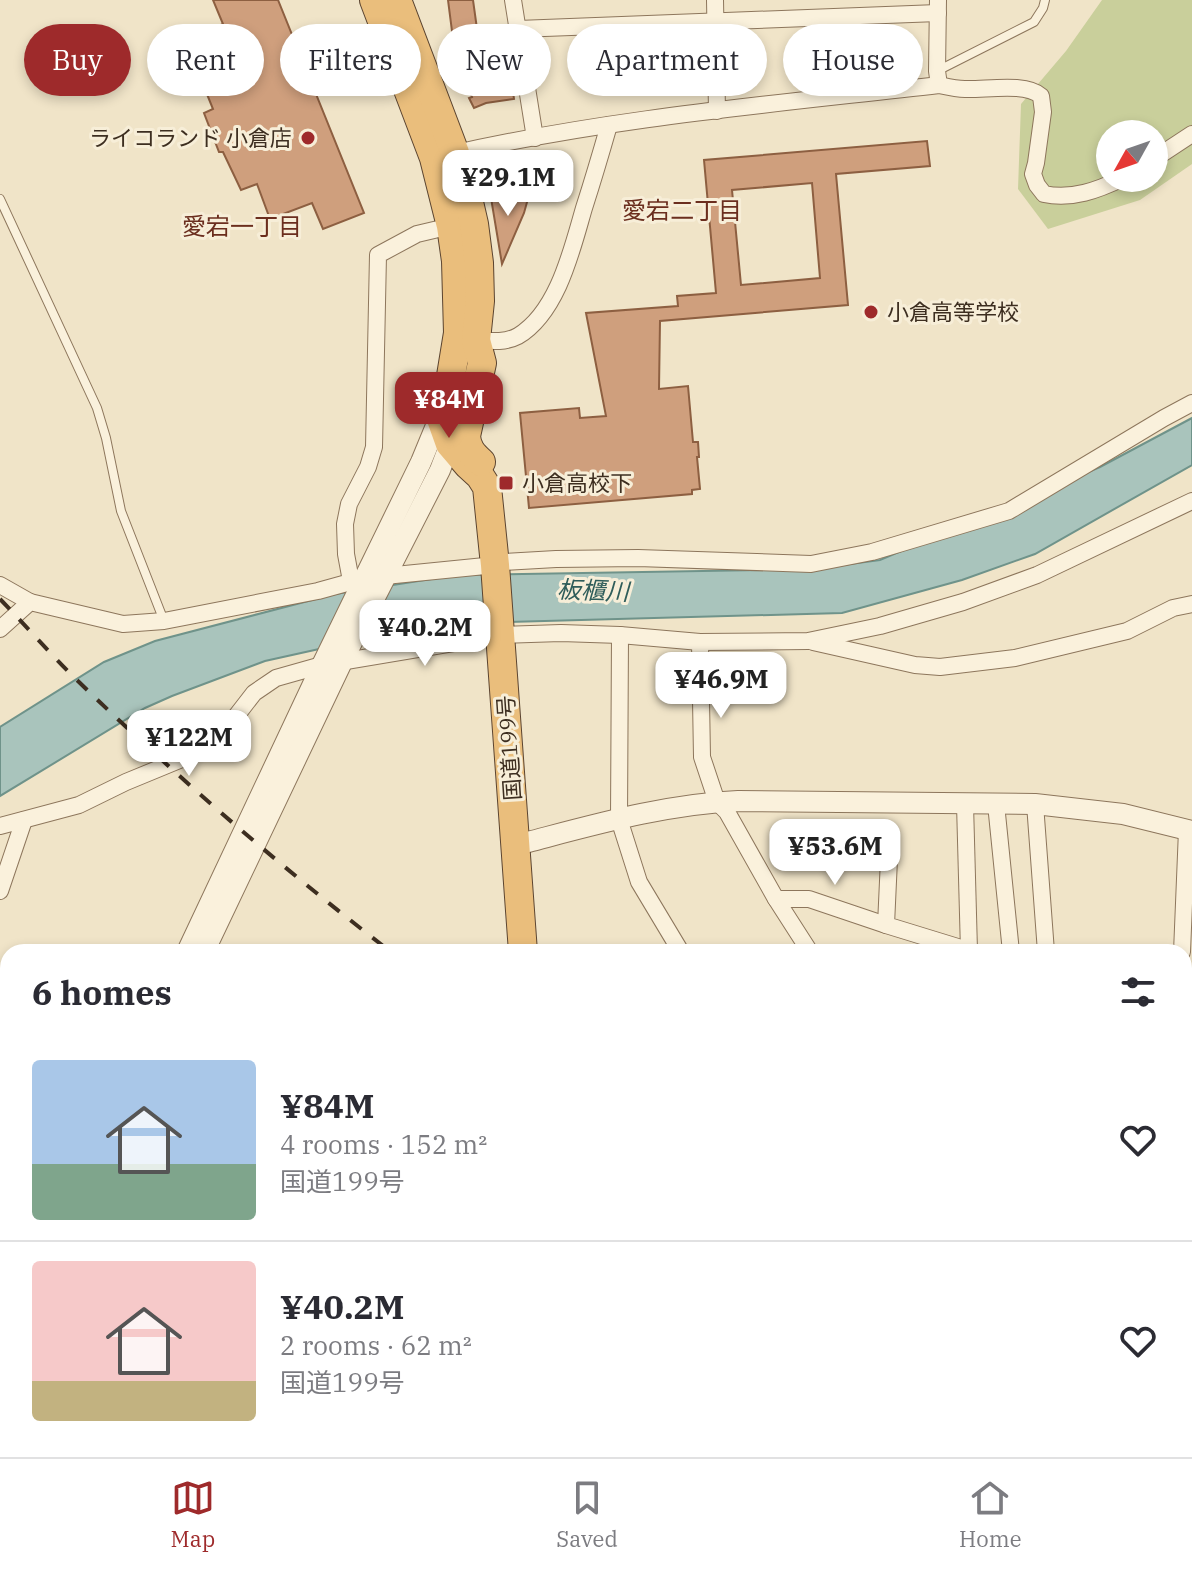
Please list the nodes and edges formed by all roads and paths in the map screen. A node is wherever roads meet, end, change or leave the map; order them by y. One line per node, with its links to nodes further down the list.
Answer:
1 (374, 0): 17 (highway, 国道199号)
2 (397, 0): 17 (highway, 国道199号)
3 (513, 0): 8 (street)
4 (715, 0): 7 (street)
5 (1045, 0): 10 (lane)
6 (938, 6): 7 (street); 10 (street)
7 (716, 21): 9 (street); 12 (street)
8 (517, 24)
9 (551, 28)
10 (938, 78): 12 (street); 18 (street)
11 (528, 96): 15 (street)
12 (717, 111): 13 (street)
13 (609, 125): 15 (street); 21 (street)
14 (1192, 134): 16 (street)
15 (535, 138): 17 (street)
16 (1168, 150)
17 (444, 155): 20 (highway, 国道199号); 21 (highway, 国道199号)
18 (1096, 189)
19 (0, 199): 30 (lane)
20 (451, 226): 23 (highway, 国道199号); 26 (street)
21 (476, 340): 23 (highway, 国道199号)
22 (1192, 403): 25 (street)
23 (450, 459): 25 (highway, 国道199号); 26 (street)
24 (1192, 501): 34 (street)
25 (501, 567): 26 (street); 32 (highway, 国道199号)
26 (369, 581): 30 (street); 36 (street)
27 (0, 585): 28 (street)
28 (30, 602): 30 (street); 31 (street)
29 (1192, 604): 34 (street)
30 (164, 621)
31 (0, 629)
32 (505, 631): 33 (street); 36 (street); 46 (highway, 国道199号); 52 (highway, 国道199号)
33 (620, 635): 35 (street); 41 (street)
34 (808, 641): 35 (street)
35 (700, 642): 37 (street)
36 (336, 657): 42 (street); 50 (street); 51 (street)
37 (717, 802): 38 (street); 41 (street); 48 (street)
38 (965, 804): 39 (street); 57 (street)
39 (996, 804): 40 (street); 58 (street)
40 (1035, 804): 44 (street); 59 (street)
41 (619, 819): 46 (street); 54 (street)
42 (24, 820): 43 (street); 47 (street)
43 (0, 826)
44 (1189, 830): 60 (street)
45 (890, 837): 49 (street)
46 (528, 842): 53 (highway, 国道199号)
47 (0, 891)
48 (776, 899): 49 (street); 55 (street)
49 (886, 925): 56 (street)
50 (191, 944)
51 (208, 944)
52 (523, 944)
53 (536, 944)
54 (675, 944)
55 (805, 944)
56 (948, 944)
57 (971, 944)
58 (1010, 944)
59 (1045, 944)
60 (1186, 944)

